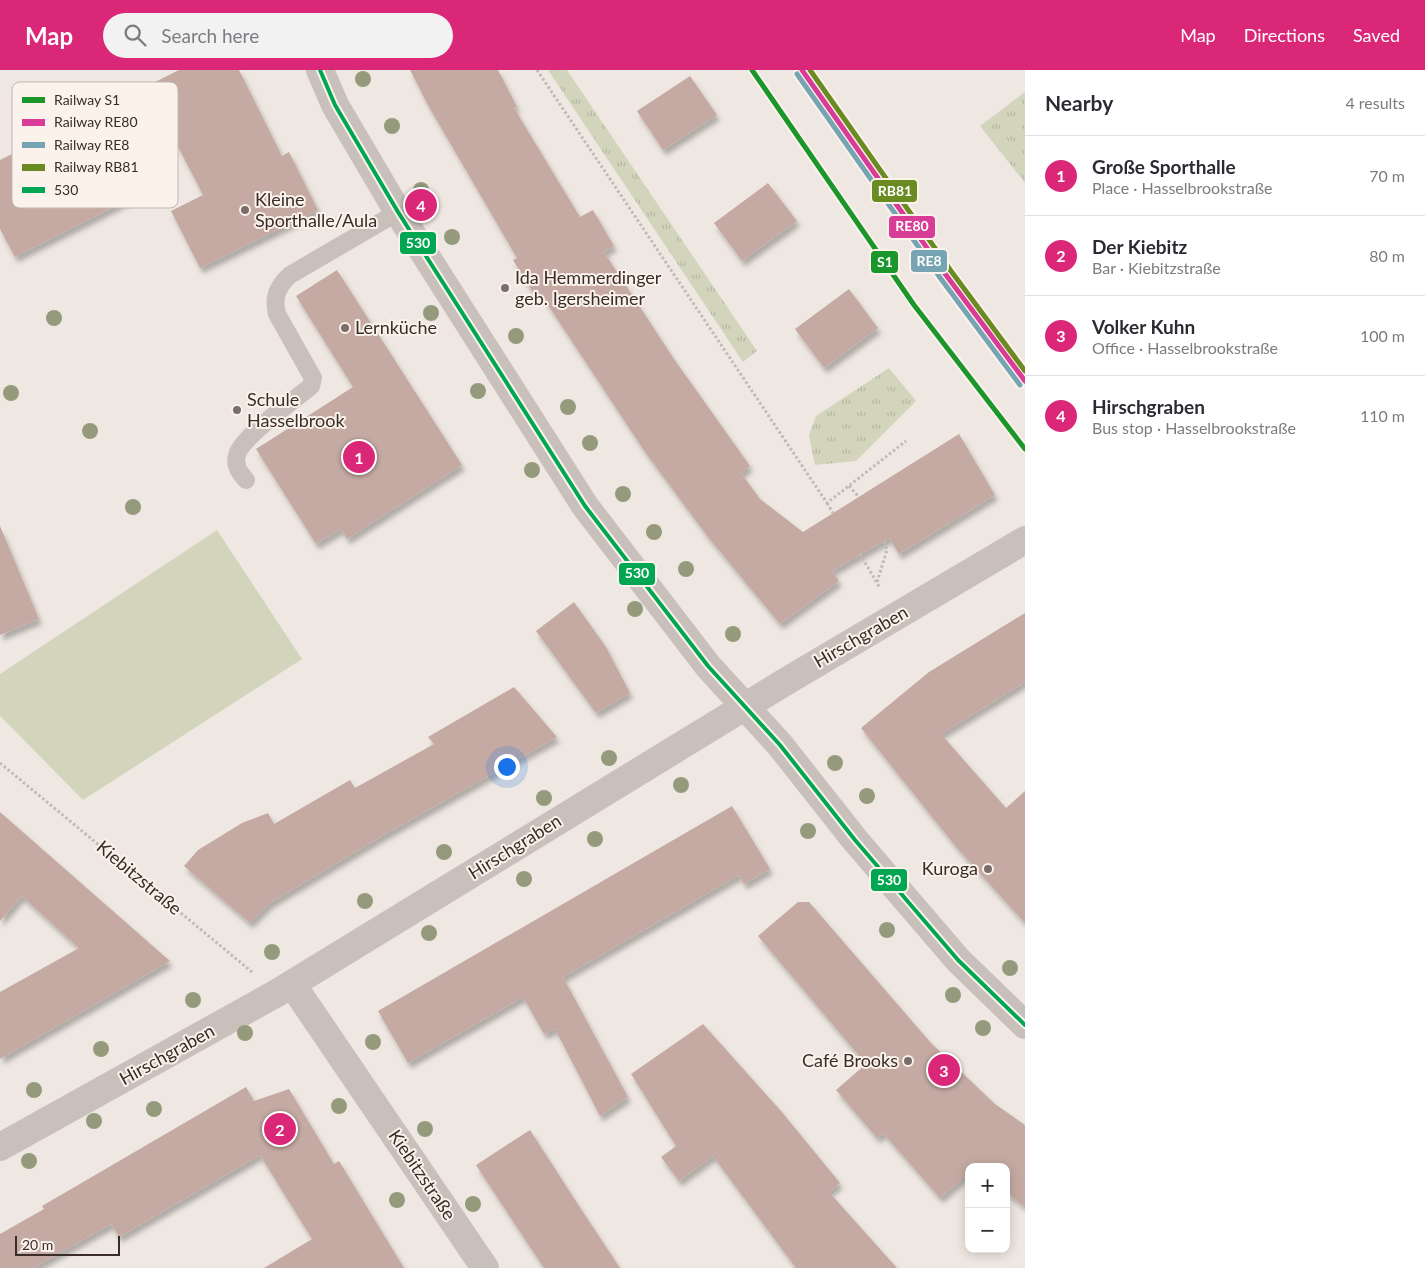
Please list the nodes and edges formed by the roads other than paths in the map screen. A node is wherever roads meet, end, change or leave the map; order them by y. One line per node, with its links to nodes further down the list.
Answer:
1 (320, 70): 2 (street)
2 (398, 212): 3 (lane); 5 (street)
3 (246, 480)
4 (1025, 540): 5 (street, Hirschgraben)
5 (744, 707): 6 (street, Hirschgraben); 7 (street)
6 (285, 988): 8 (street, Hirschgraben); 9 (street, Kiebitzstraße)
7 (1025, 1025)
8 (0, 1147)
9 (485, 1268)

